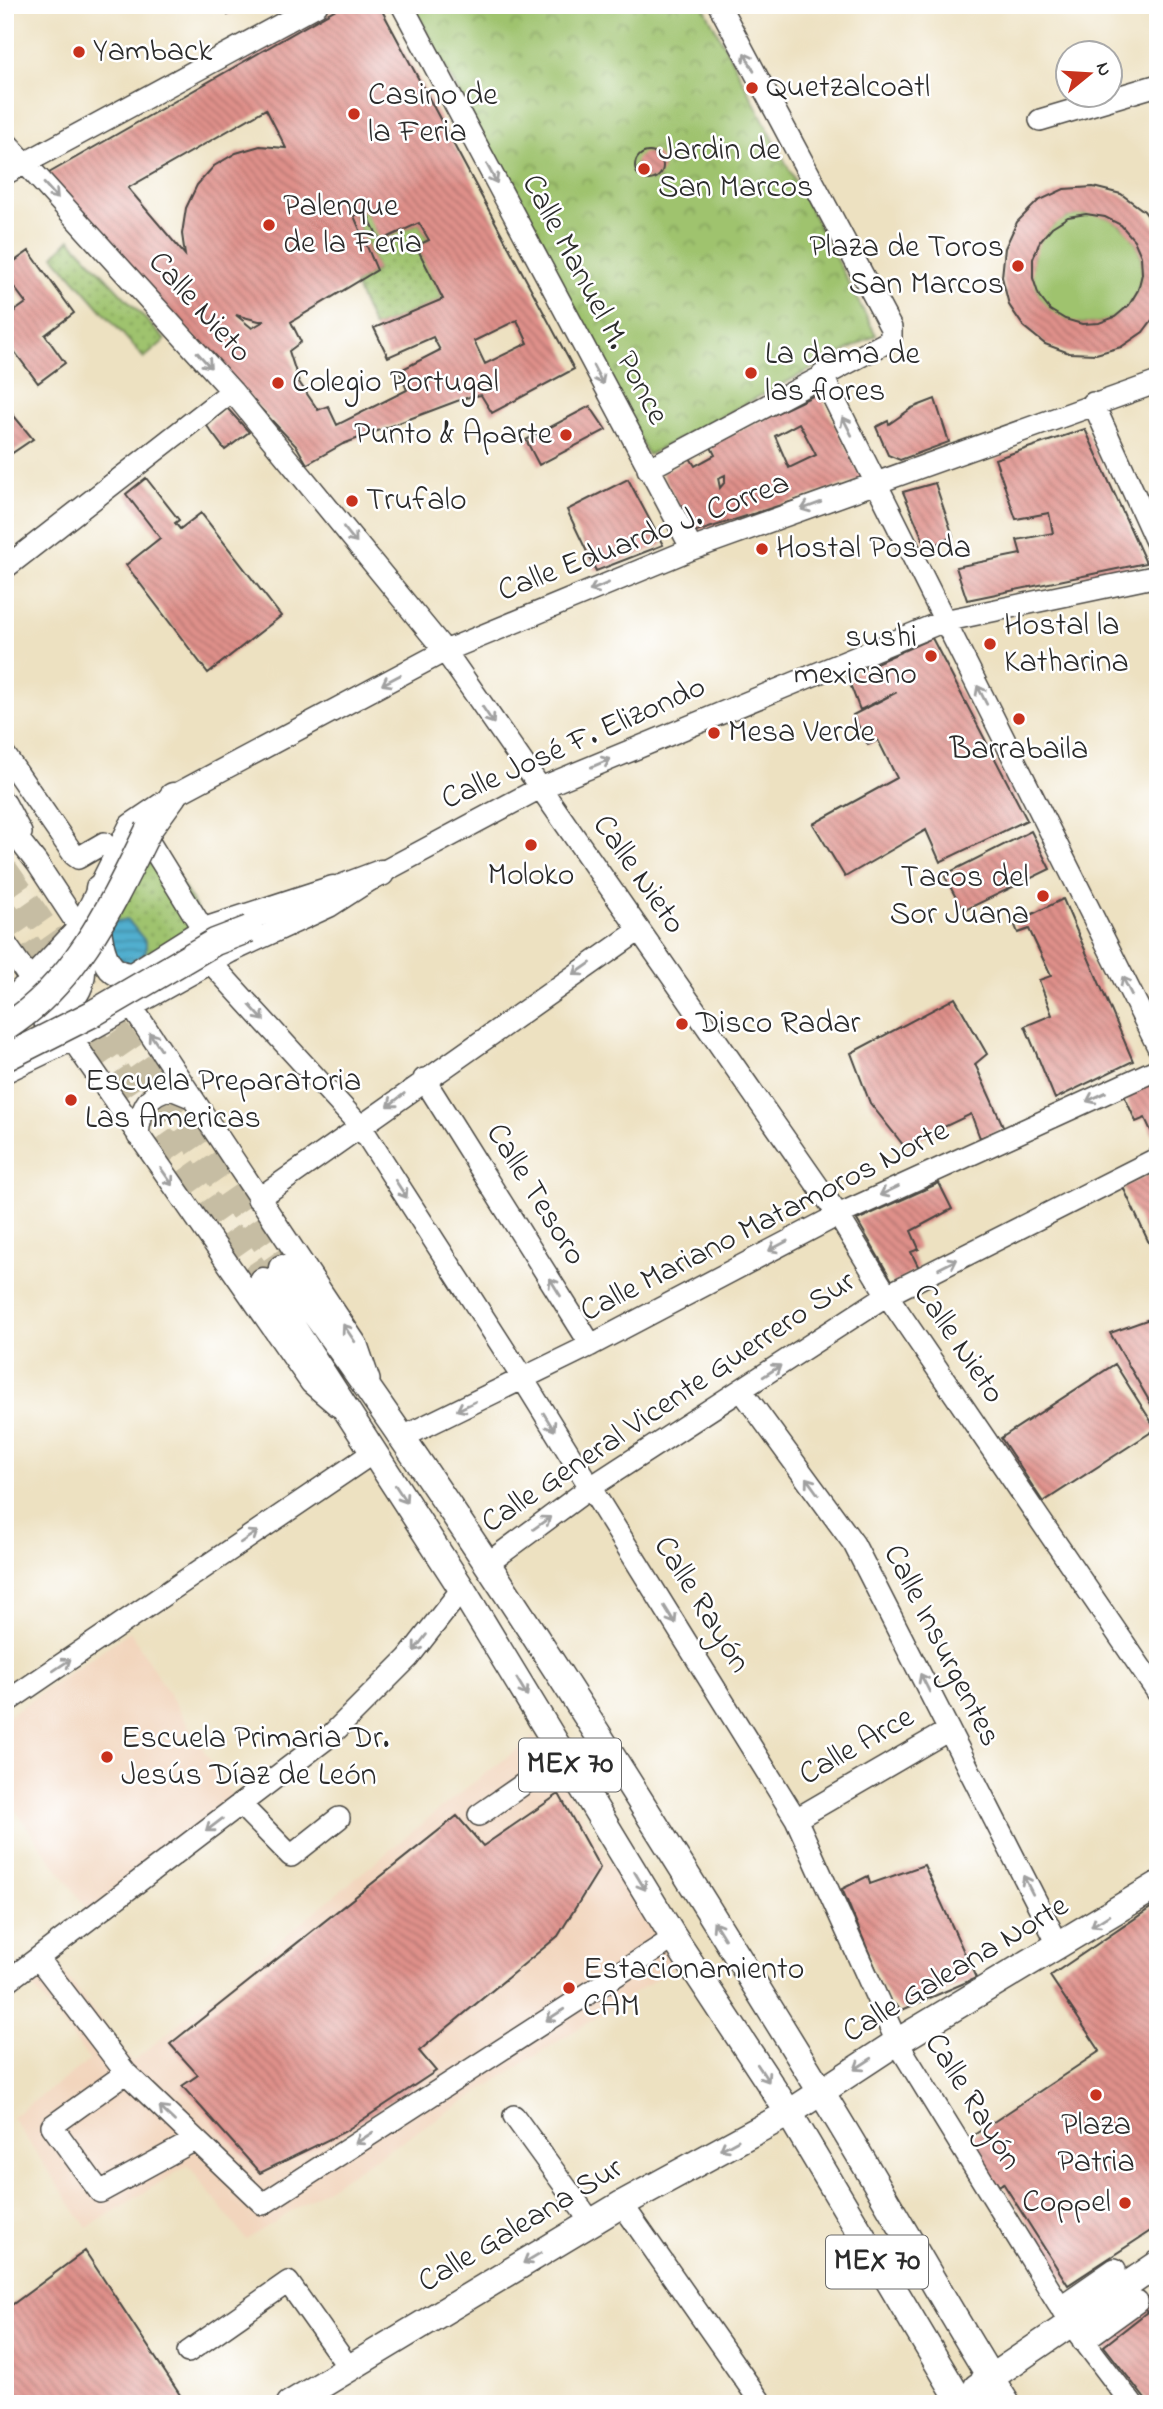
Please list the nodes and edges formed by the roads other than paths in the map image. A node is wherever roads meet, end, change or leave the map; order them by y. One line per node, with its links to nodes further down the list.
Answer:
1 (317, 5): 7 (street)
2 (402, 5): 13 (street, Calle Manuel M. Ponce, one-way to 13)
3 (719, 5): 9 (street, one-way to 3)
4 (1158, 85): 5 (street)
5 (1040, 120)
6 (5, 141): 7 (street, Calle Nieto)
7 (25, 163): 8 (street); 11 (street, Calle Nieto, one-way to 11)
8 (5, 174)
9 (822, 376): 13 (street); 14 (street, one-way to 9)
10 (1158, 382): 12 (street, Calle Eduardo J. Correa)
11 (232, 391): 17 (street); 20 (street, Calle Nieto, one-way to 20)
12 (1093, 403): 14 (street, Calle Eduardo J. Correa); 15 (street)
13 (648, 469): 16 (street, Calle Manuel M. Ponce)
14 (876, 483): 16 (street, Calle Eduardo J. Correa, one-way to 16); 19 (street)
15 (1158, 546)
16 (692, 549): 20 (street, Calle Eduardo J. Correa, one-way to 20)
17 (5, 568)
18 (1158, 576): 19 (street, Calle José F. Elizondo)
19 (944, 621): 22 (street, Calle José F. Elizondo, one-way to 19); 44 (street, one-way to 19)
20 (445, 651): 22 (street, Calle Nieto, one-way to 22); 23 (street, Calle Eduardo J. Correa, one-way to 23)
21 (5, 755): 27 (street)
22 (538, 789): 29 (street, Calle José F. Elizondo); 34 (street, Calle Nieto)
23 (173, 796): 26 (main road); 30 (street, Calle Eduardo J. Correa)
24 (5, 803): 28 (street)
25 (5, 822): 28 (street, MEX 70)
26 (150, 837): 35 (street); 42 (main road, bridge)
27 (104, 843)
28 (37, 863): 32 (street, MEX 70)
29 (382, 873): 31 (main road, Calle José F. Elizondo); 36 (street)
30 (99, 888): 32 (street); 33 (street, Calle Eduardo J. Correa); 35 (main road)
31 (333, 889): 35 (main road); 45 (main road, Calle José F. Elizondo, bridge)
32 (58, 895): 33 (street, MEX 70)
33 (79, 927): 37 (street, Calle Eduardo J. Correa); 38 (street); 40 (street, MEX 70)
34 (638, 930): 48 (street, one-way to 48); 54 (street, Calle Nieto)
35 (204, 931)
36 (211, 963): 40 (street); 50 (street, Calle Rayón, one-way to 50)
37 (17, 969): 38 (street); 39 (street); 41 (street, MEX 70)
38 (84, 984): 40 (street); 41 (street)
39 (5, 1006)
40 (132, 1007): 43 (street); 49 (street, MEX 70, one-way to 40)
41 (55, 1016): 43 (street, MEX 70); 45 (street)
42 (5, 1028)
43 (72, 1040): 47 (street); 51 (street, MEX 70)
44 (1158, 1047)
45 (5, 1058)
46 (1158, 1069): 54 (street, Calle Mariano Matamoros Norte, one-way to 54)
47 (5, 1072)
48 (424, 1079): 50 (street, one-way to 50); 56 (street, Calle Tesoro, one-way to 48)
49 (193, 1098): 51 (street); 53 (street, MEX 70)
50 (361, 1127): 53 (street); 57 (street, Calle Rayón, one-way to 57)
51 (138, 1136): 60 (street, MEX 70, one-way to 60)
52 (1158, 1158): 55 (street, Calle General Vicente Guerrero Sur, one-way to 52)
53 (258, 1199): 59 (street, MEX 70, one-way to 53)
54 (838, 1214): 55 (street, Calle Nieto); 56 (street, Calle Mariano Matamoros Norte, one-way to 56)
55 (887, 1295): 58 (street, Calle General Vicente Guerrero Sur, one-way to 55); 66 (street, Calle Nieto)
56 (591, 1345): 57 (street, Calle Mariano Matamoros Norte)
57 (522, 1378): 61 (street, Calle Mariano Matamoros Norte, one-way to 61); 63 (street, Calle Rayón, one-way to 63)
58 (742, 1391): 63 (street, Calle General Vicente Guerrero Sur); 68 (street, Calle Insurgentes, one-way to 58)
59 (374, 1395): 60 (main road, MEX 70); 61 (main road, MEX 70)
60 (351, 1417): 62 (main road, MEX 70)
61 (403, 1437): 64 (main road, MEX 70)
62 (374, 1452): 65 (main road, MEX 70, one-way to 65); 67 (street, one-way to 62)
63 (591, 1487): 64 (street, Calle General Vicente Guerrero Sur, one-way to 63); 73 (street, Calle Rayón, one-way to 73)
64 (487, 1564): 81 (main road, MEX 70, one-way to 64)
65 (462, 1589): 69 (main road, MEX 70, one-way to 69); 70 (street, one-way to 70)
66 (1158, 1693)
67 (5, 1703)
68 (949, 1730): 73 (street, Calle Arce); 76 (street, Calle Insurgentes, one-way to 68)
69 (564, 1756): 71 (street); 75 (main road, MEX 70, one-way to 75)
70 (240, 1804): 72 (street); 77 (street, one-way to 77)
71 (479, 1815)
72 (339, 1818)
73 (796, 1819): 79 (street, Calle Rayón)
74 (1158, 1885): 76 (main road, Calle Galeana Norte, one-way to 76)
75 (674, 1938): 82 (main road, MEX 70, one-way to 82); 84 (street, one-way to 84)
76 (1059, 1946): 79 (main road, Calle Galeana Norte)
77 (38, 1958): 78 (street); 80 (street)
78 (5, 1983)
79 (897, 2042): 81 (main road, Calle Galeana Norte, one-way to 81); 90 (street, Calle Rayón)
80 (125, 2073): 84 (street, one-way to 80); 84 (street)
81 (821, 2091): 82 (main road, Calle Galeana Norte); 93 (main road, MEX 70)
82 (789, 2113): 85 (main road, Calle Galeana Sur, one-way to 85); 95 (main road, MEX 70)
83 (514, 2116): 86 (street)
84 (195, 2140)
85 (622, 2204): 86 (main road, Calle Galeana Sur); 96 (street)
86 (591, 2222): 92 (main road, Calle Galeana Sur, one-way to 92)
87 (1158, 2264): 90 (main road)
88 (1115, 2269): 90 (street)
89 (1137, 2302): 90 (street)
90 (1071, 2324): 93 (main road); 98 (street, Calle Rayón)
91 (188, 2352): 92 (street)
92 (349, 2368): 94 (main road, Calle Galeana Sur)
93 (991, 2378): 95 (main road); 97 (main road, MEX 70)
94 (307, 2399)
95 (958, 2402)
96 (762, 2404)
97 (1007, 2404)
98 (1132, 2404)

